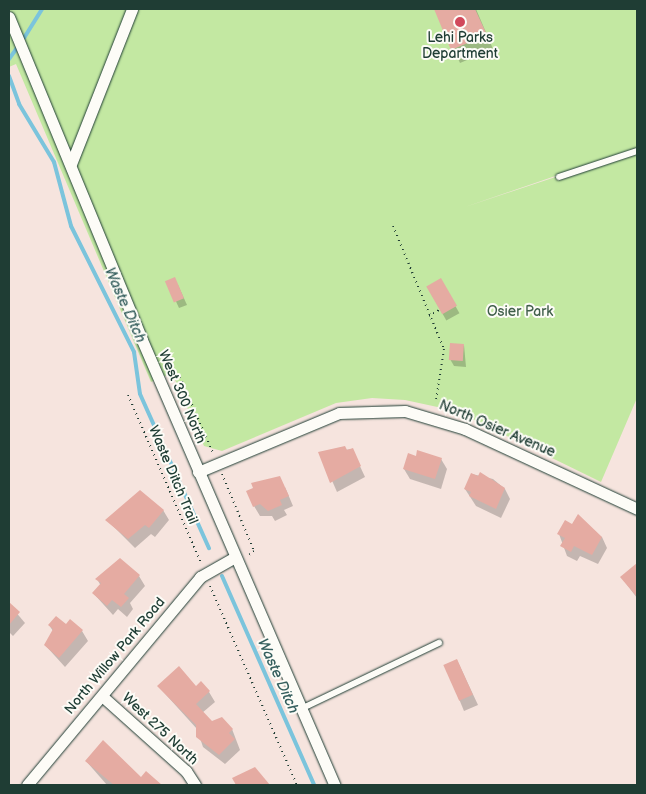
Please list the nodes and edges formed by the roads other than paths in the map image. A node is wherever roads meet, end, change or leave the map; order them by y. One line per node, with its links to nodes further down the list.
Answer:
1 (132, 9): 4 (street)
2 (9, 17): 4 (street, West 300 North)
3 (637, 151): 5 (lane)
4 (71, 164): 6 (street, West 300 North)
5 (559, 177)
6 (198, 472): 7 (street, North Osier Avenue); 8 (street, West 300 North)
7 (637, 509)
8 (234, 556): 10 (street, North Willow Park Road); 11 (street, West 300 North)
9 (439, 643): 11 (lane)
10 (102, 696): 12 (street, North Willow Park Road); 13 (street, West 275 North)
11 (301, 709): 14 (street, West 300 North)
12 (27, 785)
13 (195, 785)
14 (334, 785)

